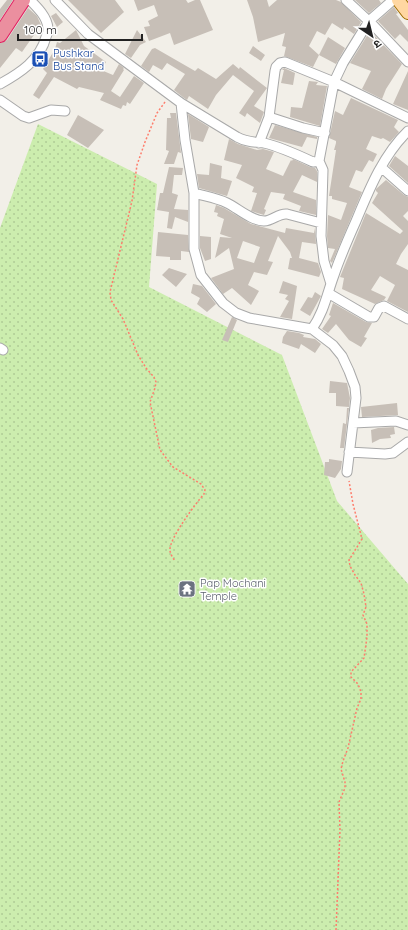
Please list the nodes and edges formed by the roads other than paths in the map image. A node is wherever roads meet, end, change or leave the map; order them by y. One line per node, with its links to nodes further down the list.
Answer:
1 (23, 0): 9 (highway)
2 (30, 0): 12 (street)
3 (55, 0): 14 (street)
4 (346, 0): 8 (street)
5 (393, 0): 8 (street)
6 (398, 0): 7 (main road)
7 (408, 13)
8 (369, 21): 10 (street); 11 (street)
9 (0, 35)
10 (408, 62)
11 (334, 82): 16 (street); 17 (street); 19 (street)
12 (0, 84)
13 (0, 100): 15 (street)
14 (181, 103): 20 (street); 24 (street)
15 (65, 111)
16 (269, 116): 19 (street); 20 (street)
17 (408, 118)
18 (408, 131): 22 (street)
19 (325, 133): 21 (street)
20 (259, 143): 21 (street)
21 (318, 161): 25 (street)
22 (382, 168): 23 (street); 26 (street)
23 (408, 191)
24 (194, 193): 25 (street); 28 (street)
25 (321, 223): 26 (street)
26 (330, 289): 27 (street); 28 (street)
27 (408, 319)
28 (312, 329): 29 (street)
29 (353, 423): 30 (street); 32 (street)
30 (408, 425)
31 (408, 442): 32 (street)
32 (350, 452): 33 (street)
33 (347, 472)

